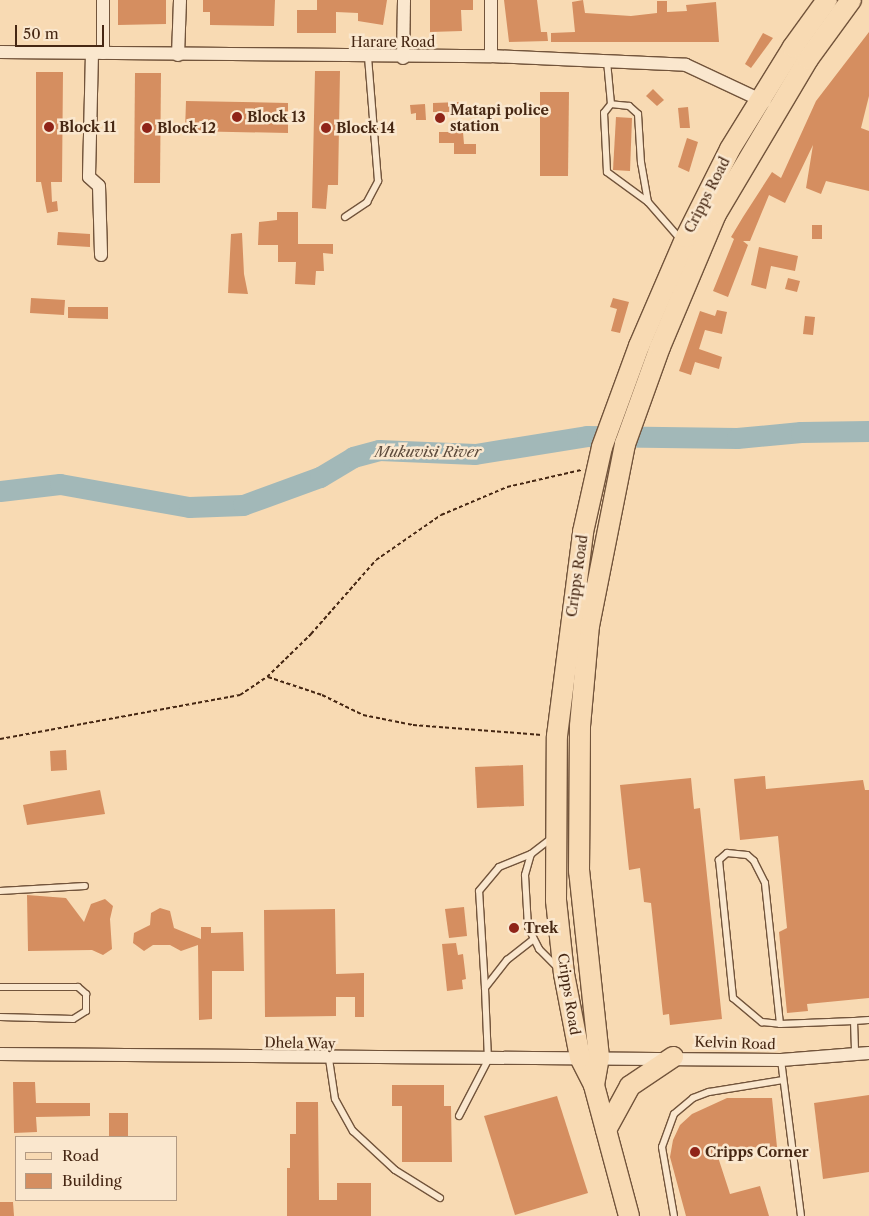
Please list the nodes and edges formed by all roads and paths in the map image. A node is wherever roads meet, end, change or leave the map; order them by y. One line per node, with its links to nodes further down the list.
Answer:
1 (103, 0): 8 (street)
2 (180, 0): 9 (street)
3 (404, 0): 12 (street)
4 (491, 0): 10 (street)
5 (827, 0): 15 (main road)
6 (851, 0): 15 (main road)
7 (0, 52): 8 (street, Harare Road)
8 (97, 53): 9 (street, Harare Road); 19 (street)
9 (178, 55): 11 (street, Harare Road)
10 (491, 56): 12 (street, Harare Road); 13 (street, Harare Road)
11 (368, 57): 12 (street, Harare Road); 17 (lane)
12 (402, 58)
13 (607, 62): 14 (lane); 15 (street, Harare Road)
14 (611, 104): 16 (lane); 16 (lane)
15 (768, 104): 18 (main road, Cripps Road); 40 (main road, Cripps Road)
16 (648, 202): 18 (lane)
17 (344, 217)
18 (684, 242): 20 (main road, Cripps Road)
19 (101, 255)
20 (600, 456): 21 (path); 22 (main road, Cripps Road)
21 (267, 677): 22 (path); 23 (path)
22 (557, 736): 24 (main road, Cripps Road)
23 (0, 739)
24 (554, 836): 25 (lane); 29 (main road, Cripps Road)
25 (531, 854): 28 (lane); 31 (lane)
26 (85, 886): 27 (lane)
27 (0, 891)
28 (532, 940): 29 (lane); 31 (lane)
29 (564, 974): 40 (main road, Cripps Road)
30 (0, 987): 32 (lane)
31 (485, 988): 42 (lane)
32 (0, 1017)
33 (869, 1020): 34 (lane)
34 (854, 1021): 35 (lane); 38 (lane)
35 (780, 1024): 35 (lane)
36 (869, 1053): 38 (street, Kelvin Road)
37 (0, 1054): 41 (street, Dhela Way)
38 (855, 1054): 43 (street, Kelvin Road)
39 (673, 1056): 40 (street, Kelvin Road); 43 (street, Kelvin Road); 46 (main road)
40 (590, 1057): 42 (street, Dhela Way); 46 (main road, Cripps Road)
41 (329, 1059): 42 (street, Dhela Way); 47 (lane)
42 (488, 1060): 45 (lane)
43 (780, 1060): 44 (lane)
44 (783, 1080): 49 (lane); 50 (lane)
45 (459, 1116)
46 (606, 1130): 48 (main road, Cripps Road)
47 (440, 1198)
48 (629, 1216)
49 (674, 1216)
50 (800, 1216)

